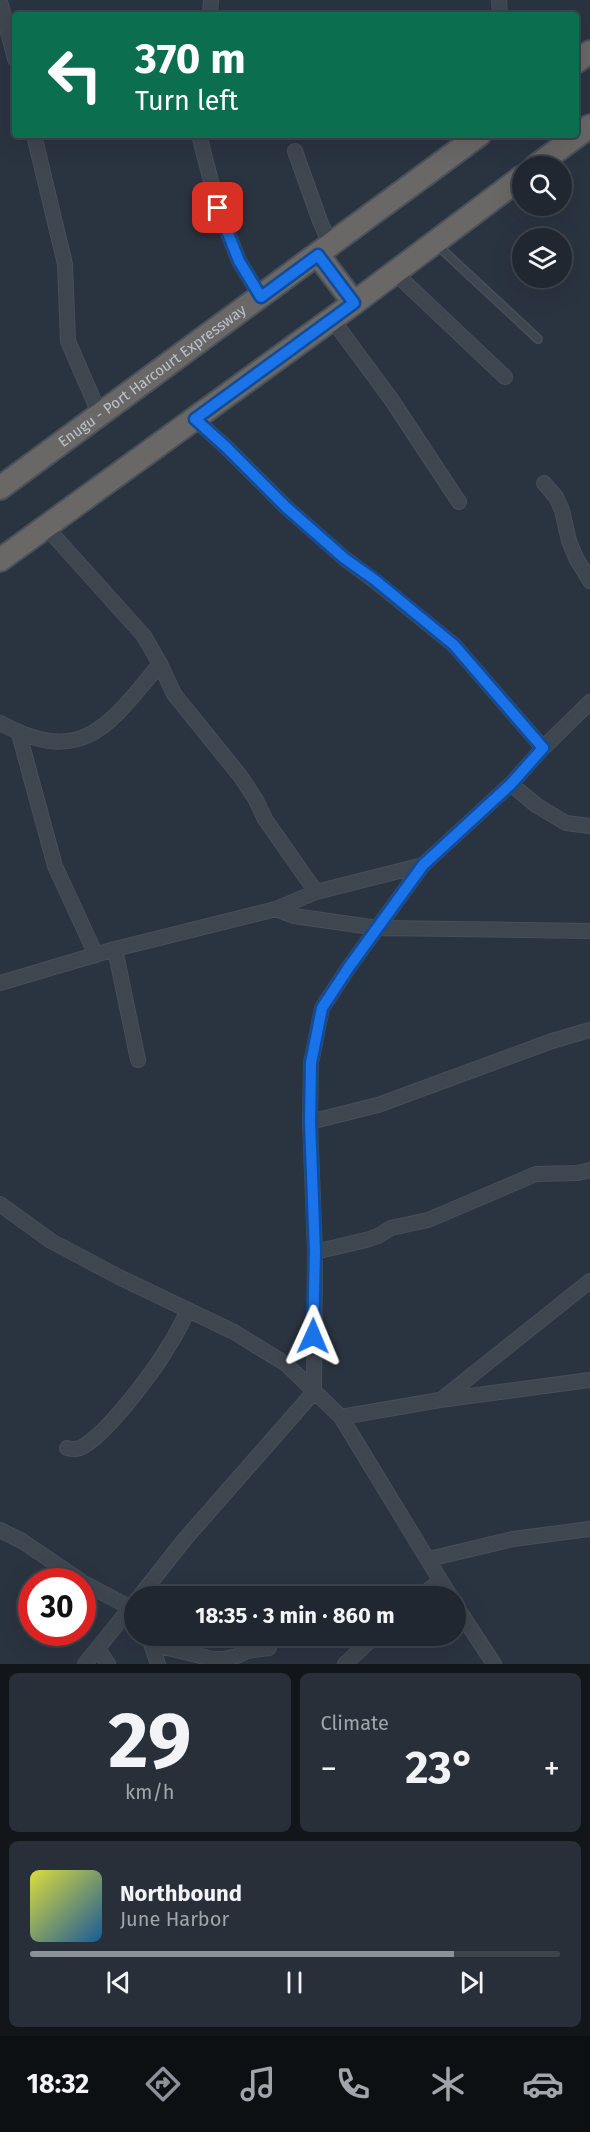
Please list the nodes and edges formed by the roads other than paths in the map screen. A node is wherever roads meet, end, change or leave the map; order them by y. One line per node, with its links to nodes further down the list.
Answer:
1 (0, 1): 2 (street)
2 (12, 47)
3 (35, 138): 18 (street)
4 (200, 138): 13 (street)
5 (474, 138): 11 (highway, Enugu - Port Harcourt Expressway)
6 (574, 138): 8 (highway)
7 (295, 151): 11 (street)
8 (550, 156)
9 (512, 185): 10 (highway)
10 (435, 244): 12 (highway); 16 (lane)
11 (324, 251): 13 (highway, Enugu - Port Harcourt Expressway); 14 (highway)
12 (394, 273): 14 (highway); 17 (street)
13 (261, 297): 18 (highway, Enugu - Port Harcourt Expressway)
14 (354, 303): 15 (highway)
15 (332, 319): 19 (highway); 22 (street)
16 (538, 339)
17 (505, 377)
18 (100, 415): 21 (highway, Enugu - Port Harcourt Expressway)
19 (195, 419): 23 (highway); 30 (street)
20 (544, 483): 25 (street)
21 (0, 488)
22 (459, 502)
23 (46, 527): 24 (highway); 26 (street)
24 (0, 560)
25 (590, 581)
26 (160, 664): 29 (street); 34 (street)
27 (590, 702): 30 (street)
28 (0, 723): 29 (street)
29 (20, 734): 39 (street)
30 (543, 748): 31 (street)
31 (511, 784): 32 (street); 33 (street)
32 (590, 826)
33 (423, 865): 34 (street); 36 (street)
34 (316, 892): 35 (street)
35 (276, 909): 36 (street); 38 (street)
36 (378, 928): 37 (street); 43 (street)
37 (590, 931)
38 (115, 949): 39 (street); 42 (street)
39 (96, 955): 40 (street)
40 (0, 983)
41 (590, 1030): 43 (street)
42 (138, 1060)
43 (310, 1122): 46 (street)
44 (590, 1170): 46 (street)
45 (0, 1204): 48 (street)
46 (315, 1252): 50 (street)
47 (590, 1281): 51 (street)
48 (188, 1311): 50 (street); 53 (street)
49 (590, 1380): 51 (street)
50 (314, 1392): 52 (street); 59 (street)
51 (441, 1400): 52 (street)
52 (341, 1417): 56 (street)
53 (67, 1448)
54 (590, 1529): 56 (street)
55 (0, 1530): 57 (street)
56 (429, 1559): 58 (street)
57 (63, 1568)
58 (440, 1581): 60 (street); 61 (street)
59 (148, 1586)
60 (434, 1586)
61 (443, 1586)
62 (96, 1588): 63 (street)
63 (124, 1603)
64 (124, 1619): 70 (street)
65 (466, 1621): 75 (street)
66 (152, 1646): 73 (street)
67 (162, 1646): 69 (street)
68 (364, 1646): 74 (street)
69 (269, 1648)
70 (98, 1649): 71 (street); 72 (street)
71 (85, 1664)
72 (108, 1664)
73 (158, 1664)
74 (345, 1664)
75 (494, 1664)

